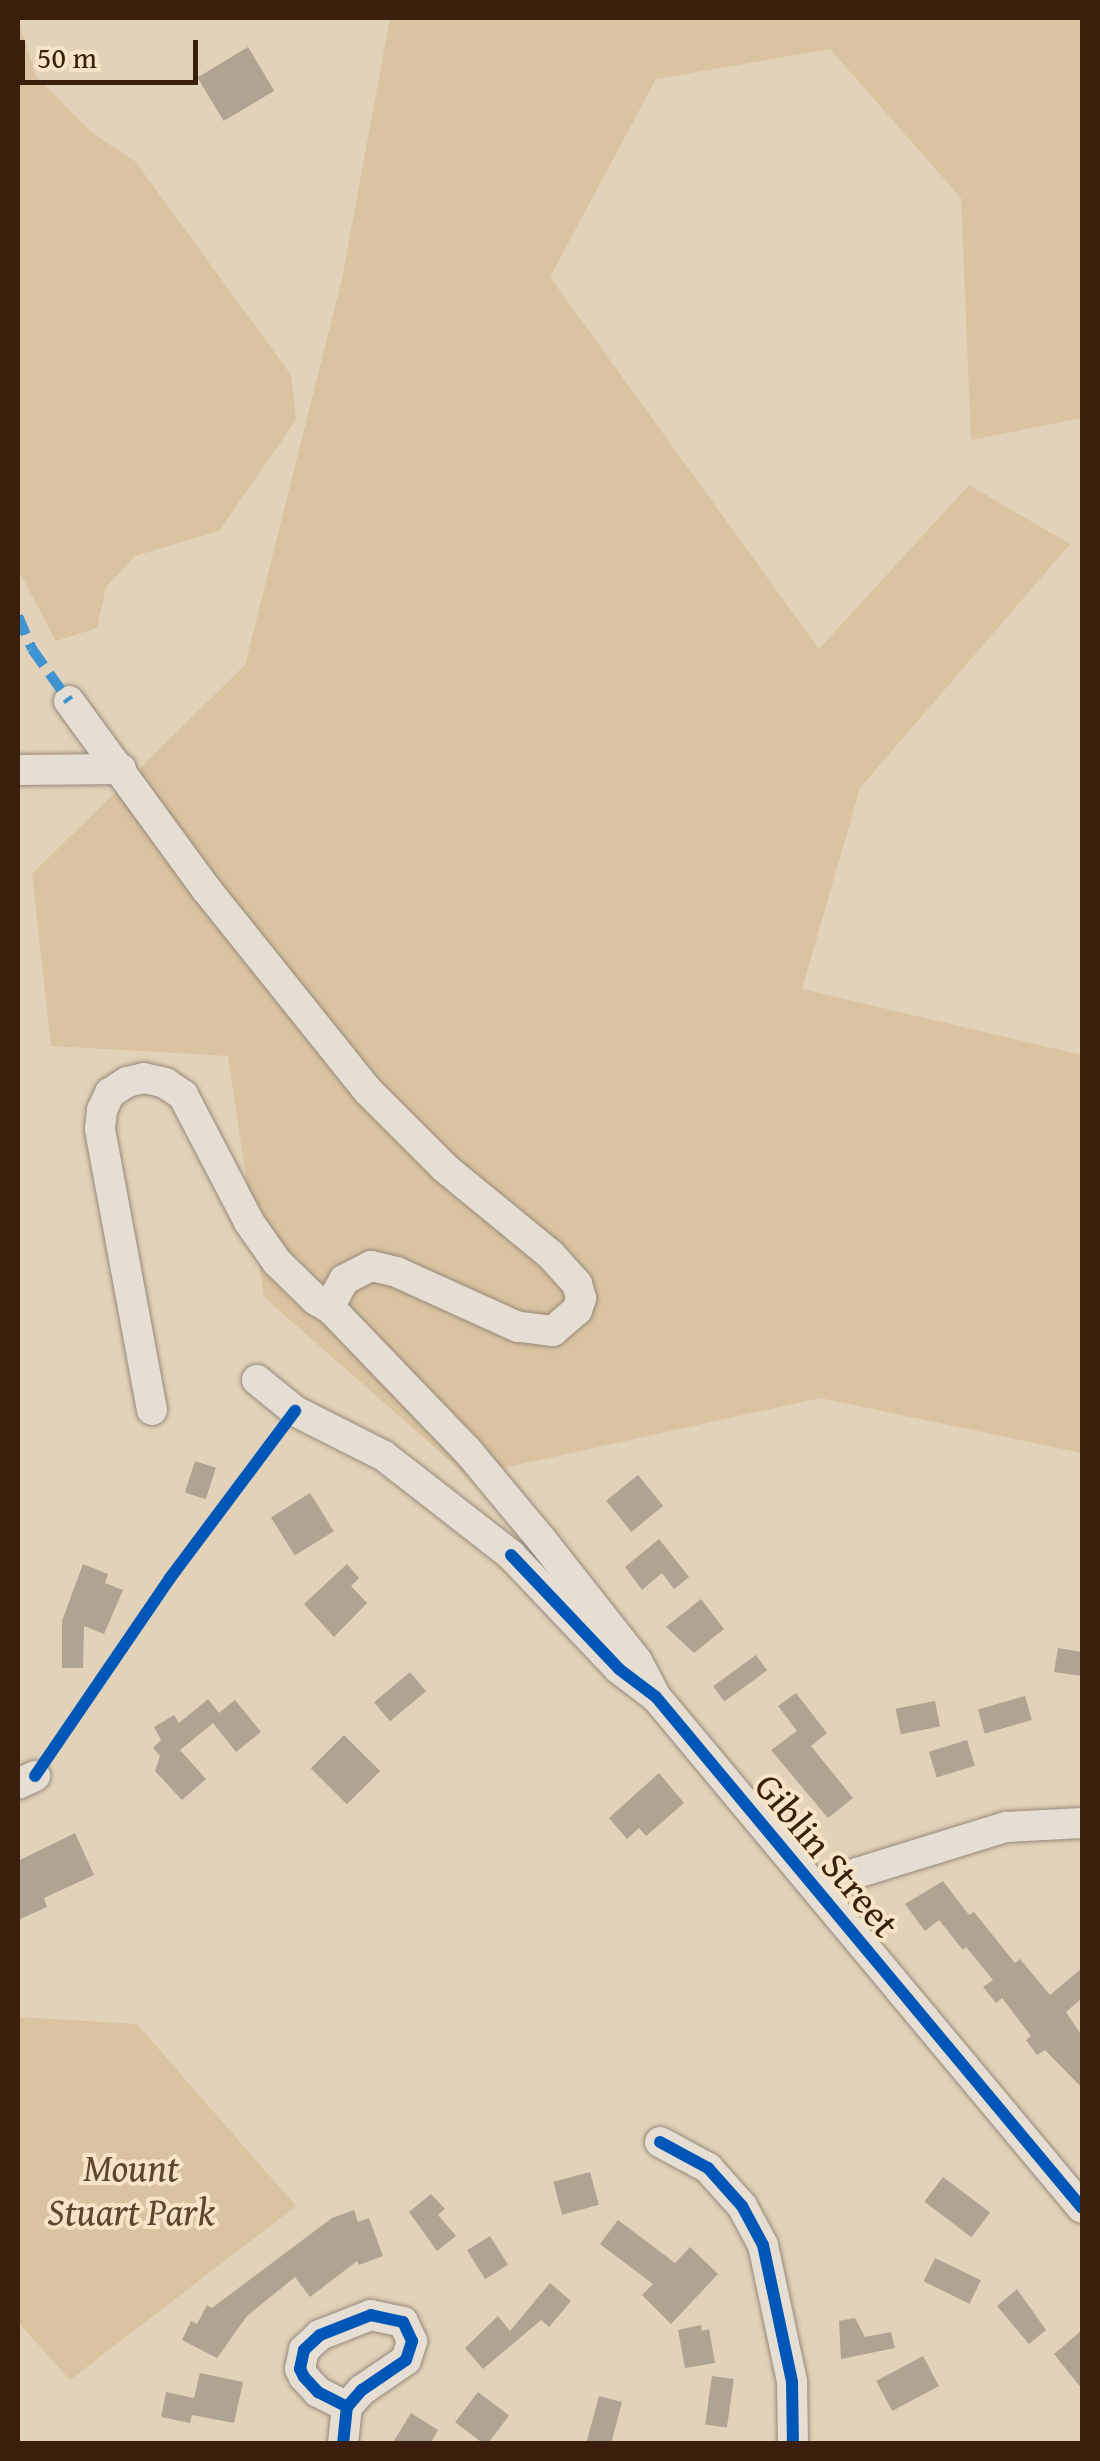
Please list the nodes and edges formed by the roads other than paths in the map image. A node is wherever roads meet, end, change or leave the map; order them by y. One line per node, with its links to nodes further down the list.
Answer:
1 (68, 702): 2 (street)
2 (121, 769): 3 (street); 4 (street)
3 (18, 770)
4 (334, 1311): 6 (street); 7 (street)
5 (257, 1380): 7 (street, Giblin Street)
6 (152, 1410)
7 (656, 1697): 9 (street, Giblin Street)
8 (1082, 1823): 9 (street)
9 (821, 1894): 11 (street, Giblin Street)
10 (660, 2142): 14 (street)
11 (1082, 2208)
12 (347, 2407): 13 (street)
13 (342, 2444)
14 (793, 2444)

